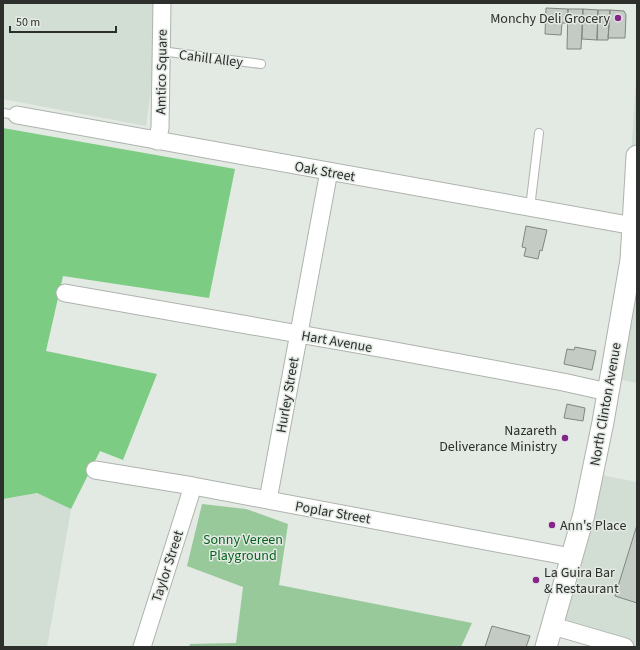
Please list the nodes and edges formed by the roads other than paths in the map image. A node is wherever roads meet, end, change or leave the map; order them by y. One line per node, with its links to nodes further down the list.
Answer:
1 (162, 3): 2 (street, Amtico Square)
2 (161, 51): 3 (lane, Cahill Alley); 6 (street, Amtico Square)
3 (262, 64)
4 (10, 114): 6 (street, Oak Street)
5 (539, 133): 9 (lane)
6 (157, 141): 8 (street, Oak Street)
7 (637, 156): 10 (street, North Clinton Avenue)
8 (328, 171): 9 (street, Oak Street); 12 (street, Hurley Street)
9 (530, 208): 10 (street, Oak Street)
10 (634, 226): 13 (street, North Clinton Avenue)
11 (65, 293): 12 (street, Hart Avenue)
12 (298, 334): 13 (street, Hart Avenue); 16 (street, Hurley Street)
13 (608, 392): 17 (street, North Clinton Avenue)
14 (95, 470): 15 (street, Poplar Street)
15 (193, 486): 16 (street, Poplar Street); 19 (street, Taylor Street)
16 (268, 500): 17 (street, Poplar Street)
17 (571, 557): 18 (street, North Clinton Avenue)
18 (553, 626): 20 (street, North Clinton Avenue); 21 (street)
19 (142, 647)
20 (546, 647)
21 (624, 647)

